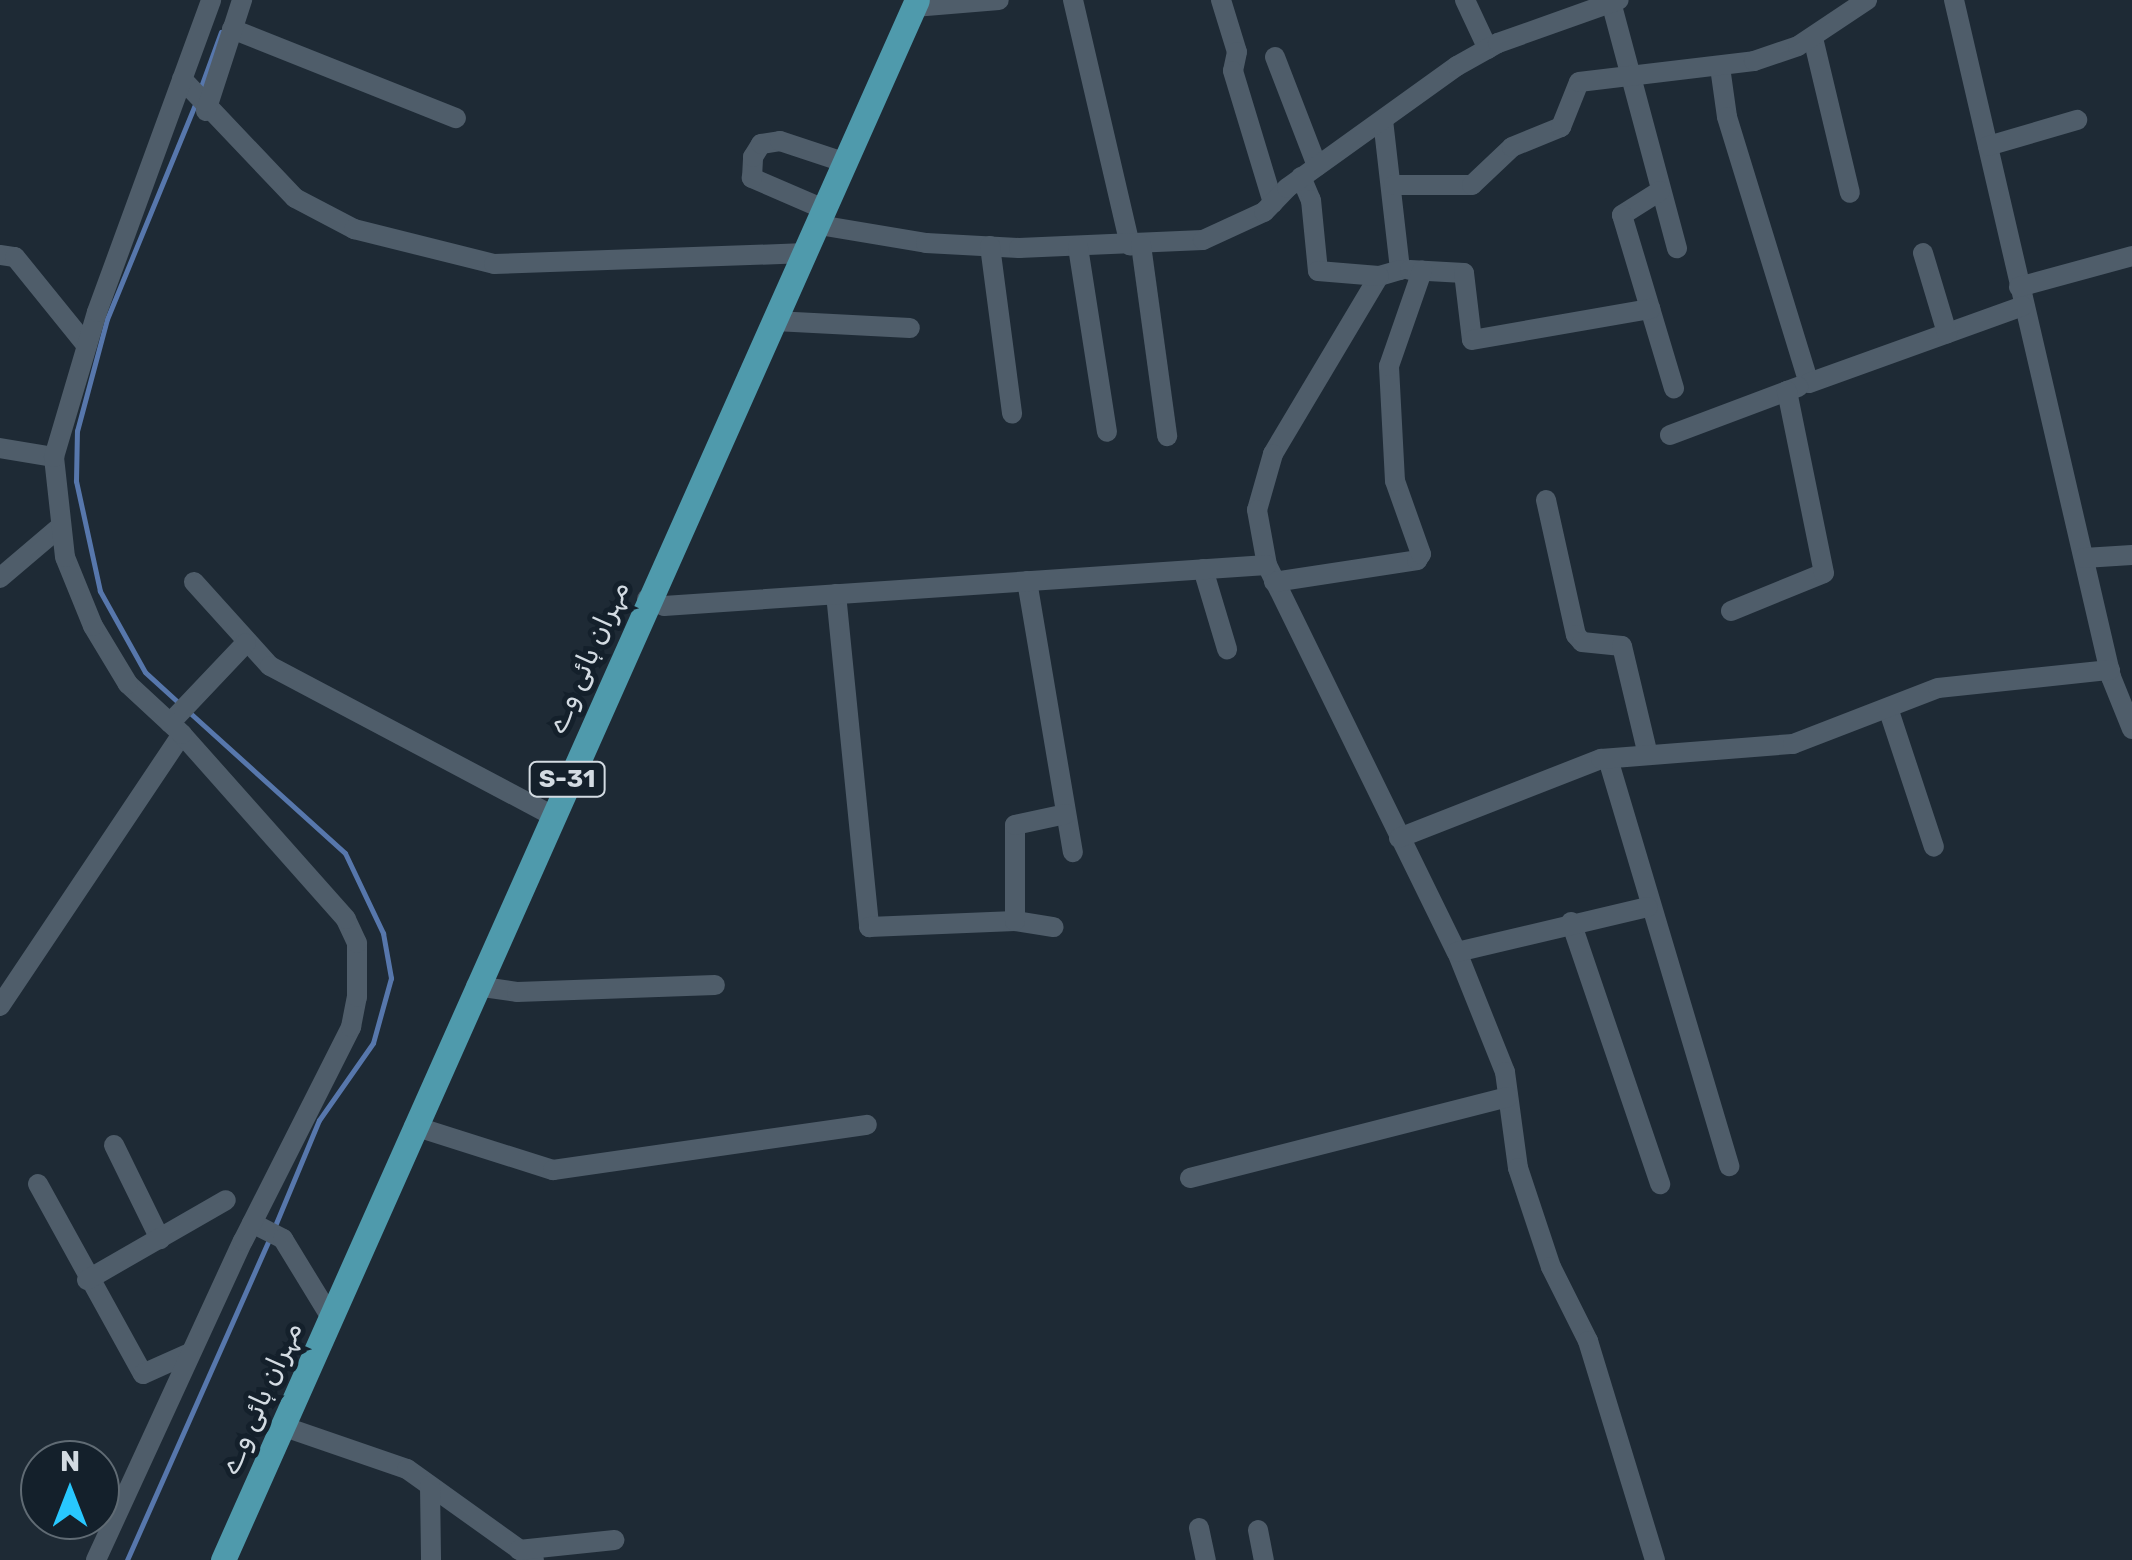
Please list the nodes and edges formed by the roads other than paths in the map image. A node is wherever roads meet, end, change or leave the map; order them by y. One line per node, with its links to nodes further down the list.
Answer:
1 (211, 0): 17 (street)
2 (242, 0): 11 (street)
3 (999, 0): 10 (street)
4 (1073, 0): 30 (street)
5 (1220, 0): 28 (street)
6 (1464, 0): 13 (street)
7 (1867, 0): 12 (street)
8 (1954, 0): 22 (street)
9 (1615, 1): 13 (street); 16 (street)
10 (915, 3): 23 (main road, مہران ہائی وے / S-31)
11 (232, 28): 18 (street); 19 (street)
12 (1812, 38): 15 (street); 27 (street)
13 (1488, 49): 20 (street)
14 (1275, 57): 24 (street)
15 (1720, 67): 16 (street); 46 (street)
16 (1628, 79): 25 (street); 26 (street)
17 (184, 83): 18 (street); 45 (street)
18 (204, 108): 35 (street)
19 (456, 118)
20 (1383, 120): 24 (street); 25 (street)
21 (2077, 120): 22 (street)
22 (1988, 146): 40 (street)
23 (846, 162): 29 (main road, مہران ہائی وے / S-31); 29 (street)
24 (1309, 172): 28 (street); 39 (street)
25 (1394, 186): 38 (street)
26 (1660, 191): 33 (street); 41 (street)
27 (1850, 193)
28 (1273, 203): 30 (street)
29 (822, 218): 31 (street); 35 (main road, مہران ہائی وے / S-31)
30 (1135, 245): 32 (street); 52 (street)
31 (990, 246): 32 (street); 49 (street)
32 (1078, 247): 50 (street)
33 (1676, 248)
34 (1923, 252): 44 (street)
35 (806, 253): 42 (main road, مہران ہائی وے / S-31)
36 (0, 255): 45 (street)
37 (2132, 256): 40 (street)
38 (1411, 270): 39 (street); 41 (street); 60 (street)
39 (1380, 276): 60 (street)
40 (2021, 296): 44 (street); 58 (street)
41 (1650, 309): 47 (street)
42 (775, 321): 43 (street); 65 (main road, مہران ہائی وے / S-31)
43 (910, 328)
44 (1947, 334): 46 (street)
45 (87, 346): 54 (street)
46 (1809, 383): 48 (street)
47 (1674, 388)
48 (1788, 391): 51 (street); 66 (street)
49 (1012, 414)
50 (1107, 432)
51 (1670, 435)
52 (1167, 436)
53 (0, 448): 54 (street)
54 (54, 457): 56 (street)
55 (1546, 500): 73 (street)
56 (61, 526): 61 (street); 72 (street)
57 (2132, 555): 58 (street)
58 (2084, 558): 69 (street)
59 (1203, 569): 60 (street); 62 (street); 68 (street)
60 (1270, 574): 77 (street)
61 (0, 578)
62 (1027, 581): 64 (street); 75 (street)
63 (194, 582): 67 (street)
64 (836, 594): 65 (street); 81 (street)
65 (647, 599): 76 (main road, مہران ہائی وے / S-31)
66 (1731, 611)
67 (246, 644): 72 (street); 76 (street)
68 (1227, 649)
69 (2110, 670): 70 (street); 71 (street)
70 (1888, 708): 73 (street); 78 (street)
71 (2132, 727)
72 (176, 729): 87 (street); 97 (street)
73 (1648, 756): 74 (street)
74 (1608, 759): 77 (street); 80 (street)
75 (1066, 814): 79 (street); 81 (street)
76 (551, 815): 86 (main road, مہران ہائی وے / S-31)
77 (1399, 838): 84 (street)
78 (1934, 847)
79 (1074, 852)
80 (1648, 907): 82 (street); 92 (street)
81 (1015, 921): 83 (street)
82 (1571, 922): 84 (street); 95 (street)
83 (1054, 927)
84 (1458, 952): 88 (street)
85 (715, 985): 86 (street)
86 (476, 986): 90 (main road, مہران ہائی وے / S-31)
87 (0, 1006)
88 (1508, 1097): 93 (street); 113 (street)
89 (867, 1125): 90 (street)
90 (414, 1126): 100 (main road, مہران ہائی وے / S-31)
91 (114, 1145): 98 (street)
92 (1729, 1166)
93 (1190, 1178)
94 (38, 1184): 99 (street)
95 (1660, 1184)
96 (226, 1200): 98 (street)
97 (264, 1228): 100 (street); 101 (street)
98 (160, 1239): 99 (street)
99 (87, 1280): 101 (street)
100 (330, 1316): 102 (main road, مہران ہائی وے / S-31)
101 (190, 1353): 108 (street)
102 (282, 1426): 103 (street); 109 (main road, مہران ہائی وے / S-31)
103 (430, 1486): 107 (street); 110 (street)
104 (1199, 1528): 111 (street)
105 (1258, 1530): 112 (street)
106 (614, 1540): 107 (street)
107 (526, 1555)
108 (96, 1560)
109 (223, 1560)
110 (430, 1560)
111 (1206, 1560)
112 (1264, 1560)
113 (1655, 1560)

